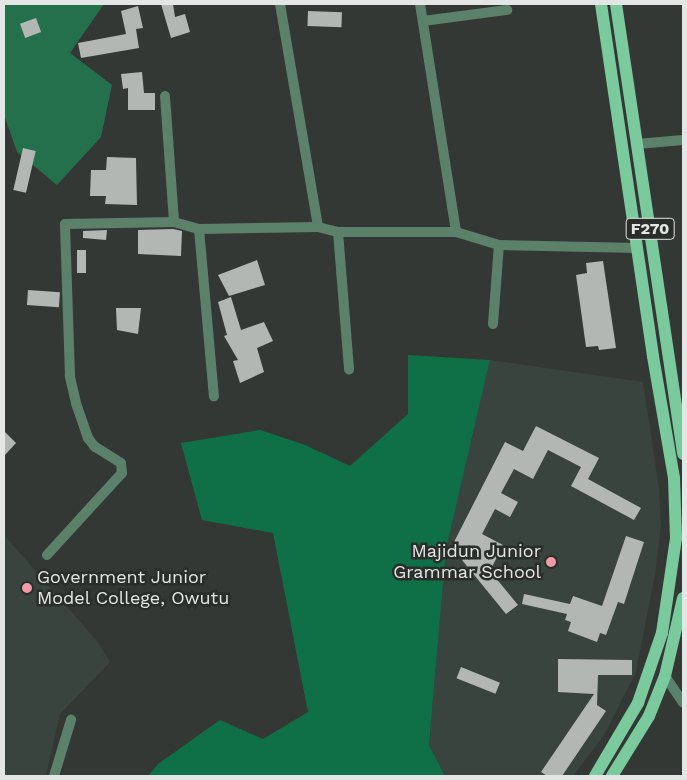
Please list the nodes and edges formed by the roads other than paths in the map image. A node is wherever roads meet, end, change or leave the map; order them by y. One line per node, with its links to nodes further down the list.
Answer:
1 (280, 4): 11 (street)
2 (420, 4): 6 (street)
3 (601, 4): 16 (main road, F270)
4 (616, 4): 9 (main road, F270)
5 (507, 10): 6 (street)
6 (423, 21): 14 (street)
7 (165, 96): 10 (street)
8 (683, 140): 9 (street)
9 (637, 144): 18 (main road, F270)
10 (174, 222): 12 (street); 23 (street)
11 (318, 227): 12 (street); 13 (street)
12 (199, 229): 21 (street)
13 (338, 232): 14 (street); 20 (street)
14 (456, 232): 15 (street)
15 (500, 245): 16 (street); 17 (street)
16 (638, 248): 19 (main road, F270)
17 (493, 324)
18 (668, 354): 19 (main road); 22 (main road, F270)
19 (653, 356): 29 (main road, F270)
20 (349, 370)
21 (214, 396)
22 (683, 454)
23 (46, 555)
24 (683, 598): 25 (main road)
25 (665, 676): 26 (street); 30 (main road)
26 (683, 703)
27 (71, 720): 28 (street)
28 (54, 776)
29 (595, 776)
30 (612, 776)

